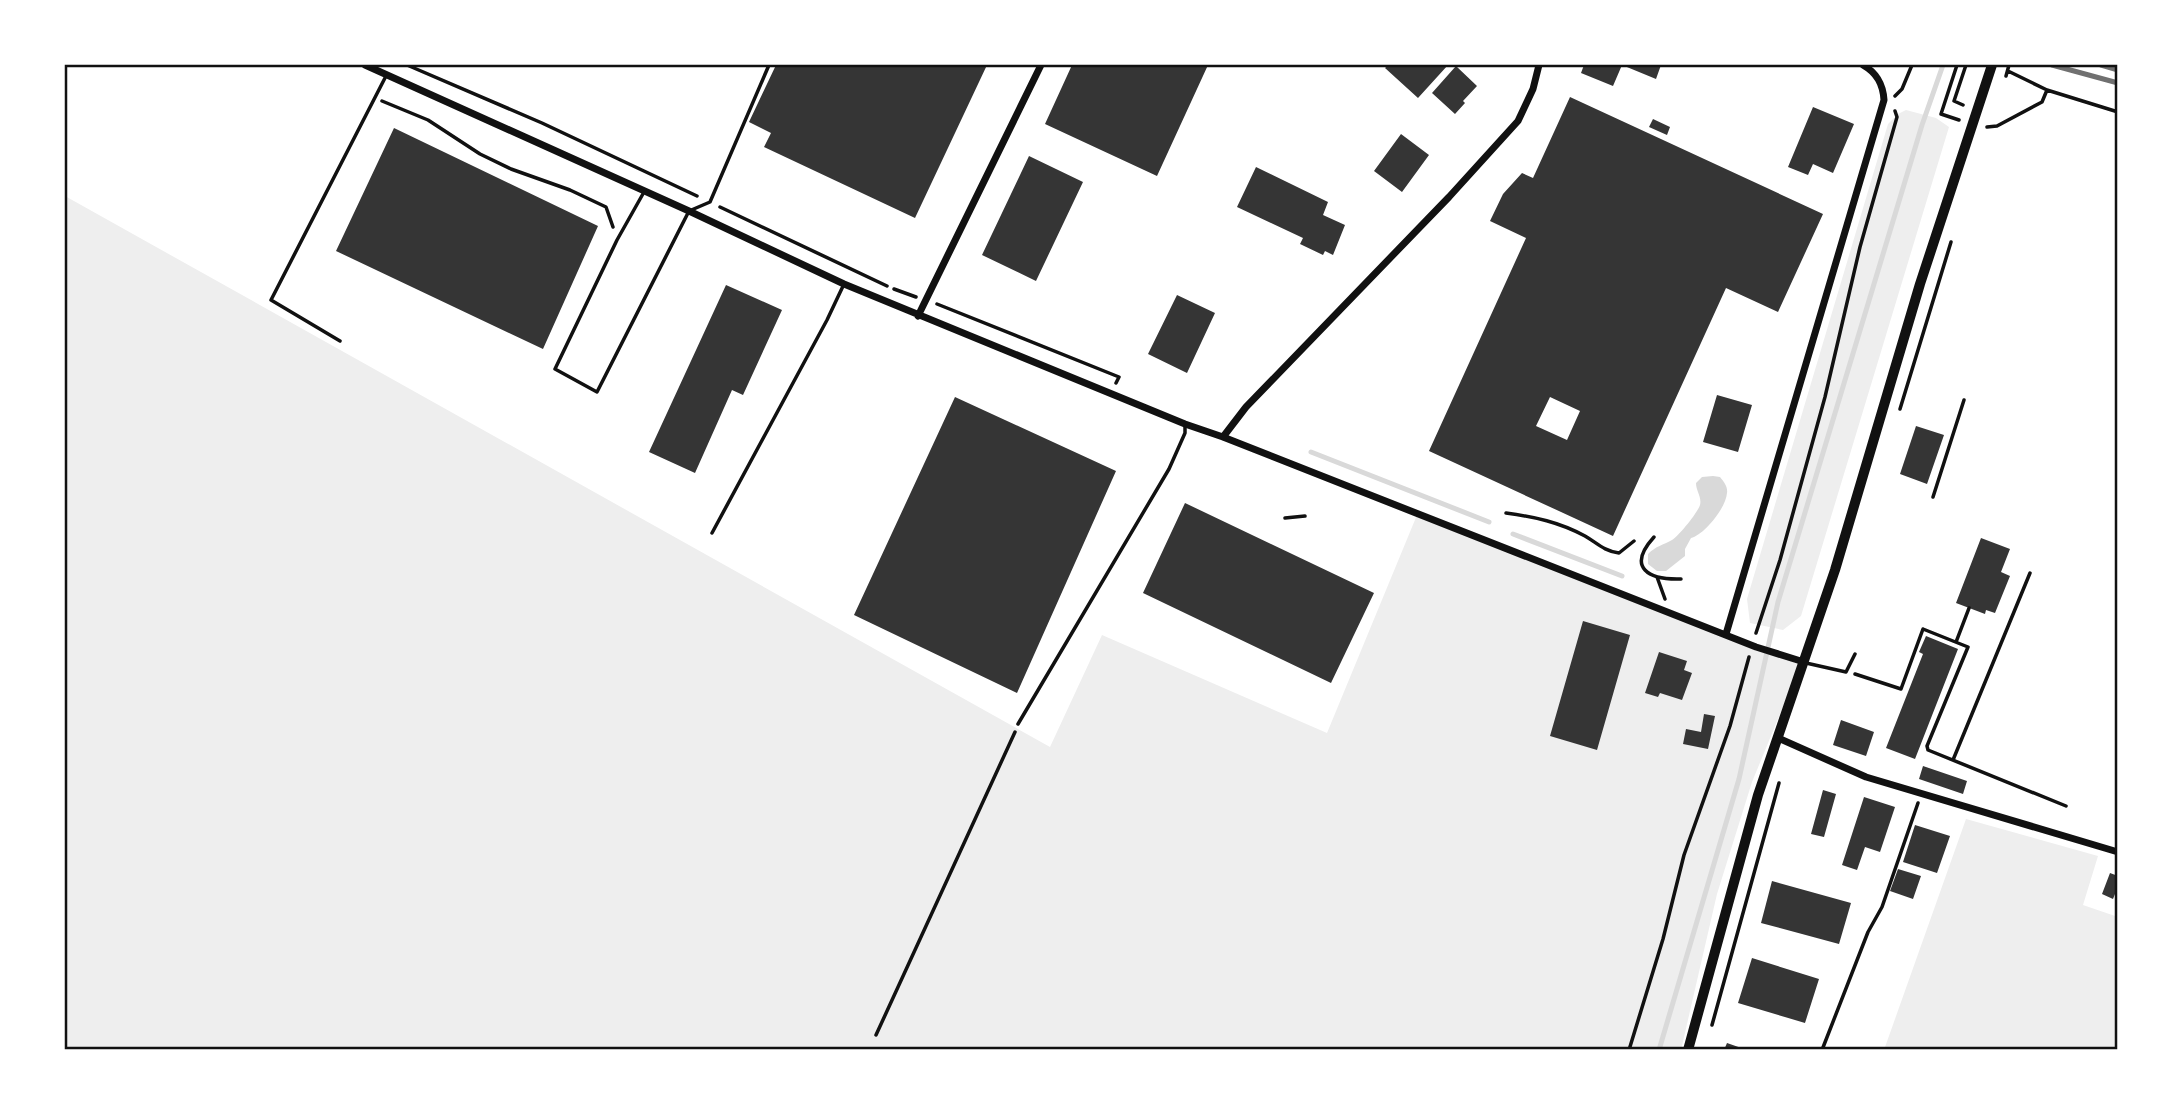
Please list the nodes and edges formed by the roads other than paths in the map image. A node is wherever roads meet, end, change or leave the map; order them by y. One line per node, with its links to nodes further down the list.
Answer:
1 (365, 65): 7 (street)
2 (769, 65): 9 (lane)
3 (1041, 65): 11 (street)
4 (1539, 65): 14 (street)
5 (1863, 65): 16 (street)
6 (1992, 65): 18 (main road)
7 (387, 74): 8 (street); 12 (lane)
8 (644, 192): 9 (street); 9 (lane)
9 (689, 211): 10 (street)
10 (844, 284): 11 (street); 15 (lane)
11 (918, 316): 13 (street)
12 (340, 341)
13 (1185, 424): 14 (street); 19 (lane)
14 (1223, 437): 16 (street)
15 (712, 533)
16 (1726, 634): 18 (street)
17 (1855, 654): 18 (lane)
18 (1804, 662): 20 (main road)
19 (1018, 724)
20 (1778, 738): 21 (street); 22 (main road)
21 (2118, 852)
22 (1688, 1050)

